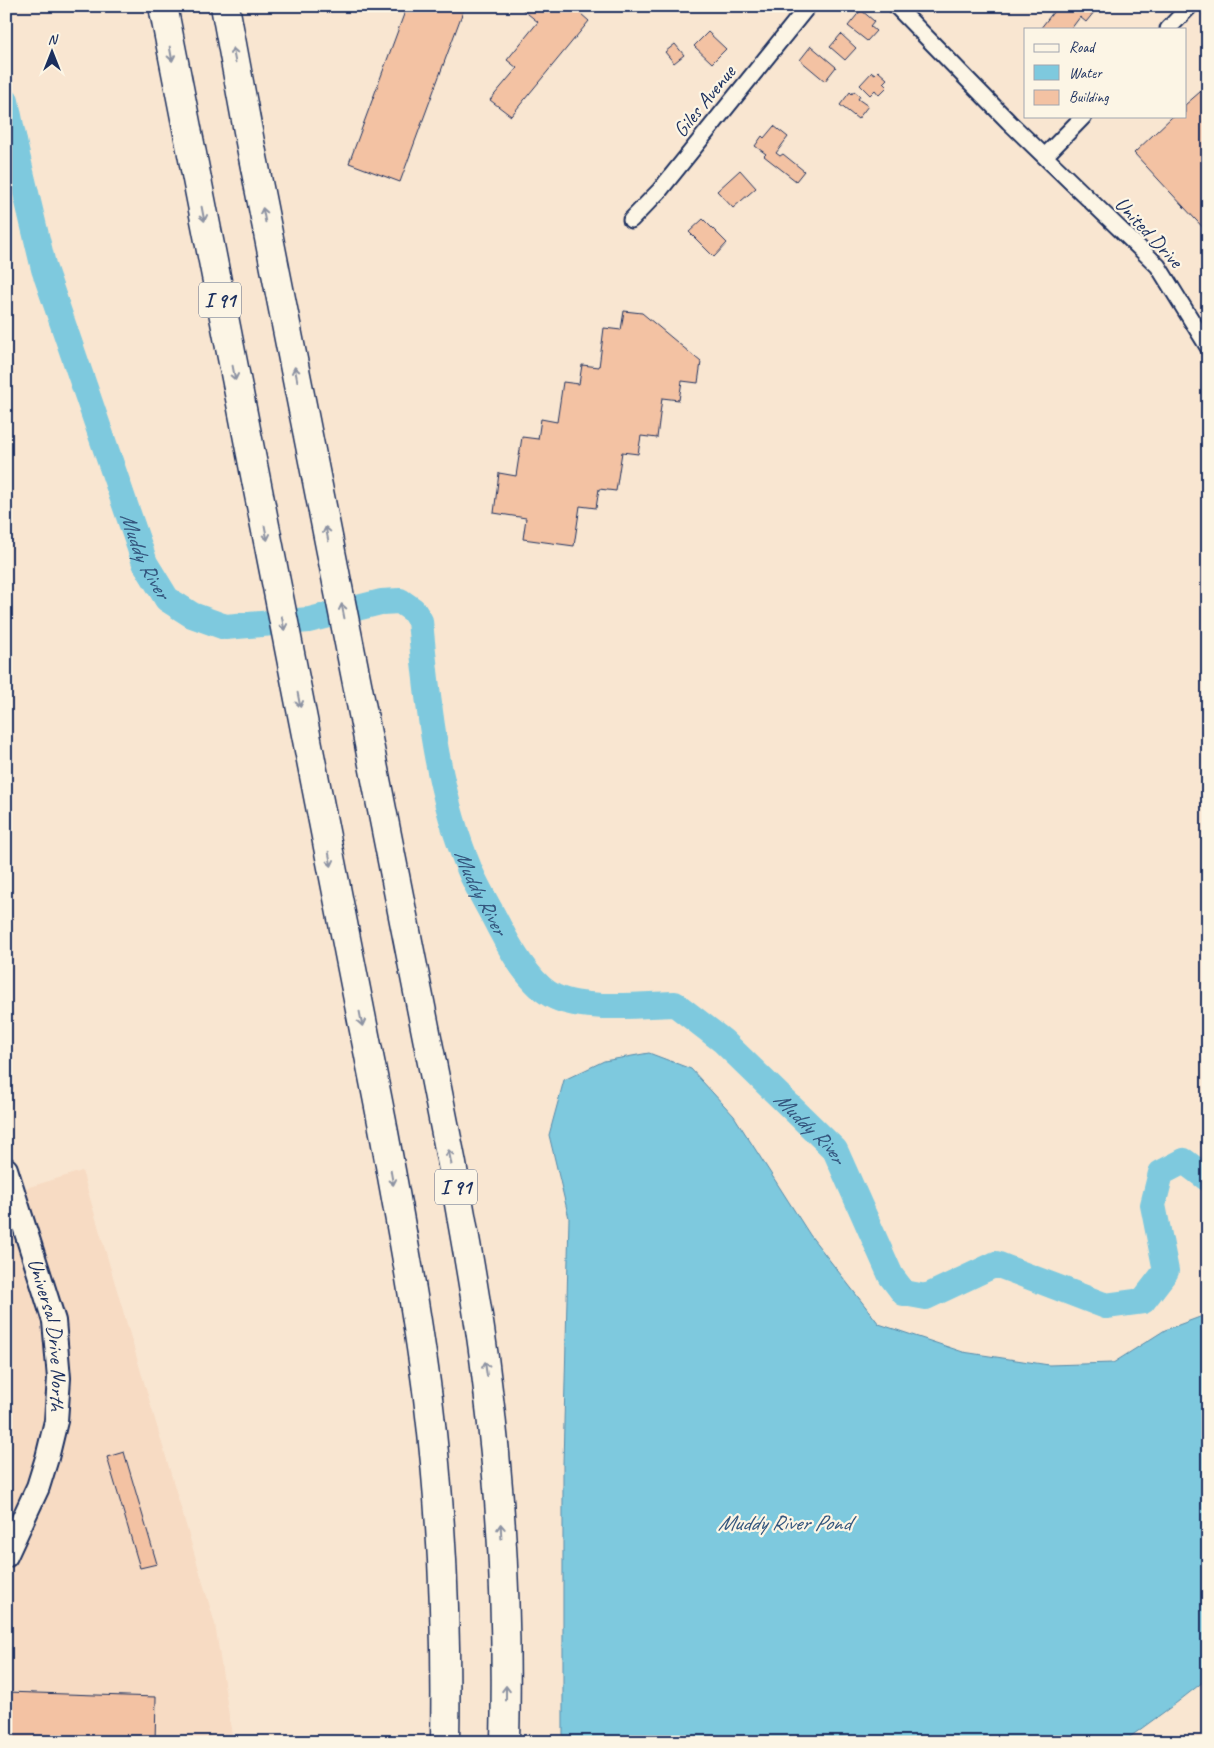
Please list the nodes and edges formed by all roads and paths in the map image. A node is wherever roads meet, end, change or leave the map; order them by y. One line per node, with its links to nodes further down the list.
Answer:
1 (163, 6): 13 (highway, I 91, one-way to 13)
2 (225, 6): 14 (highway, I 91, one-way to 2)
3 (808, 6): 9 (street, Giles Avenue)
4 (896, 6): 8 (street, United Drive)
5 (1190, 6): 6 (street)
6 (1169, 28)
7 (1082, 118): 8 (street)
8 (1045, 156): 10 (street, United Drive)
9 (630, 220)
10 (1208, 347)
11 (6, 1169): 12 (street, Universal Drive North)
12 (6, 1556)
13 (445, 1742)
14 (505, 1742)

